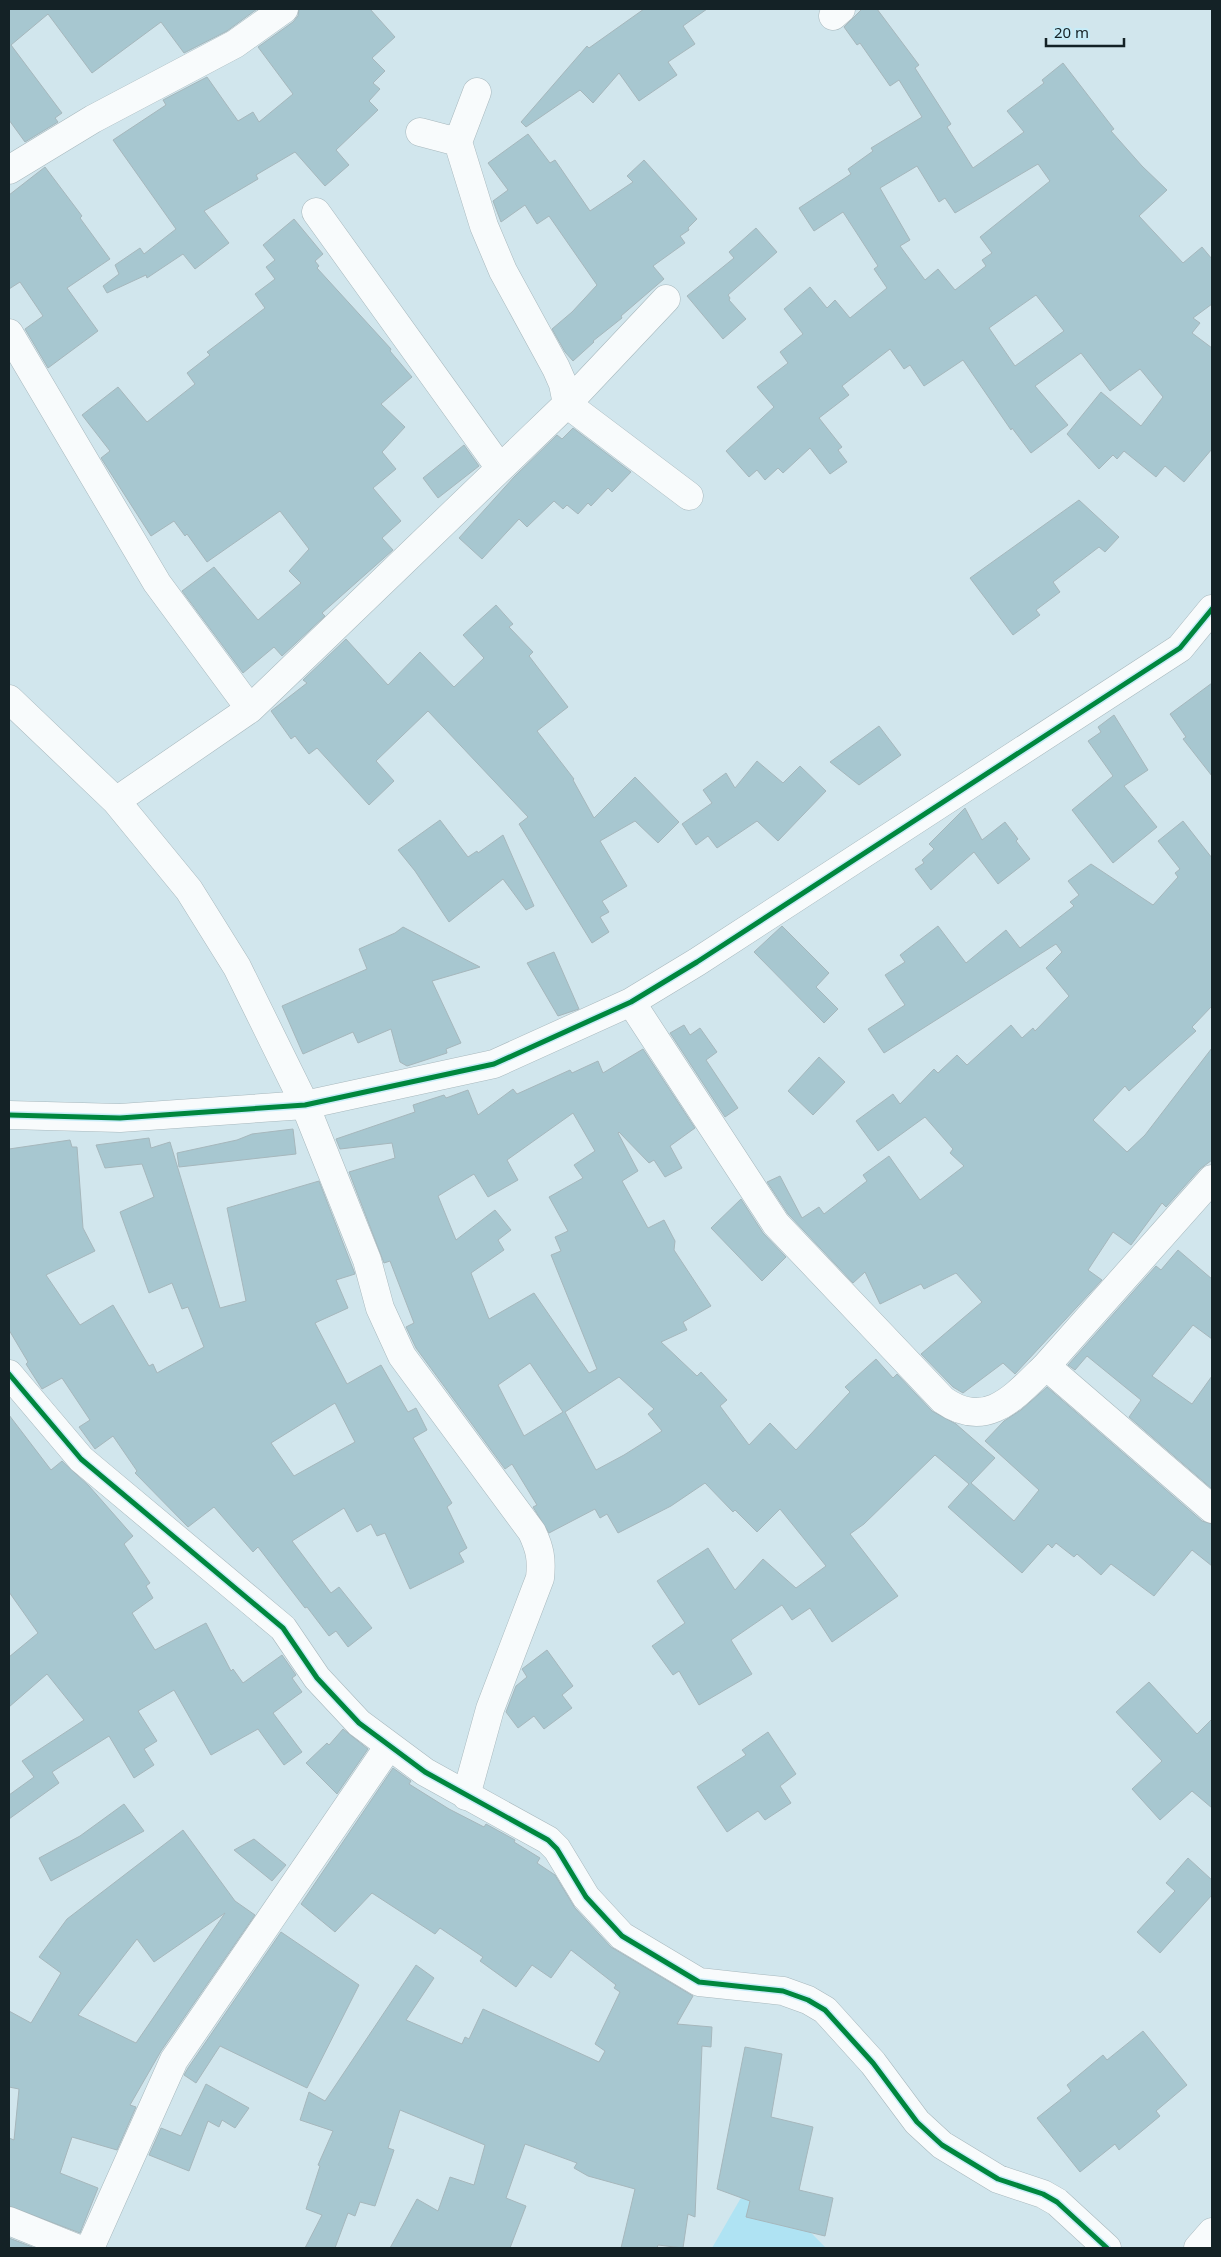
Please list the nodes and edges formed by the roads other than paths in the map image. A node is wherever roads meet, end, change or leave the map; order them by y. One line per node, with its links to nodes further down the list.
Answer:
1 (284, 9): 5 (street)
2 (477, 92): 4 (street)
3 (420, 132): 4 (street)
4 (458, 142): 9 (street)
5 (9, 170)
6 (316, 212): 10 (street)
7 (666, 298): 9 (street)
8 (9, 333): 14 (street)
9 (567, 404): 10 (street); 11 (street)
10 (500, 468): 14 (street)
11 (689, 496)
12 (1212, 609): 16 (street)
13 (9, 699): 15 (street)
14 (250, 710): 15 (street)
15 (116, 801): 17 (street)
16 (631, 1002): 17 (street); 20 (street)
17 (304, 1105): 18 (street); 24 (street)
18 (9, 1115)
19 (1212, 1178): 20 (street)
20 (1046, 1366): 22 (street)
21 (9, 1374): 23 (street)
22 (1212, 1509)
23 (389, 1746): 24 (street); 28 (street)
24 (466, 1796): 29 (street)
25 (9, 2222): 27 (street)
26 (1212, 2232): 30 (street)
27 (76, 2248)
28 (90, 2248)
29 (1107, 2248)
30 (1198, 2248)

